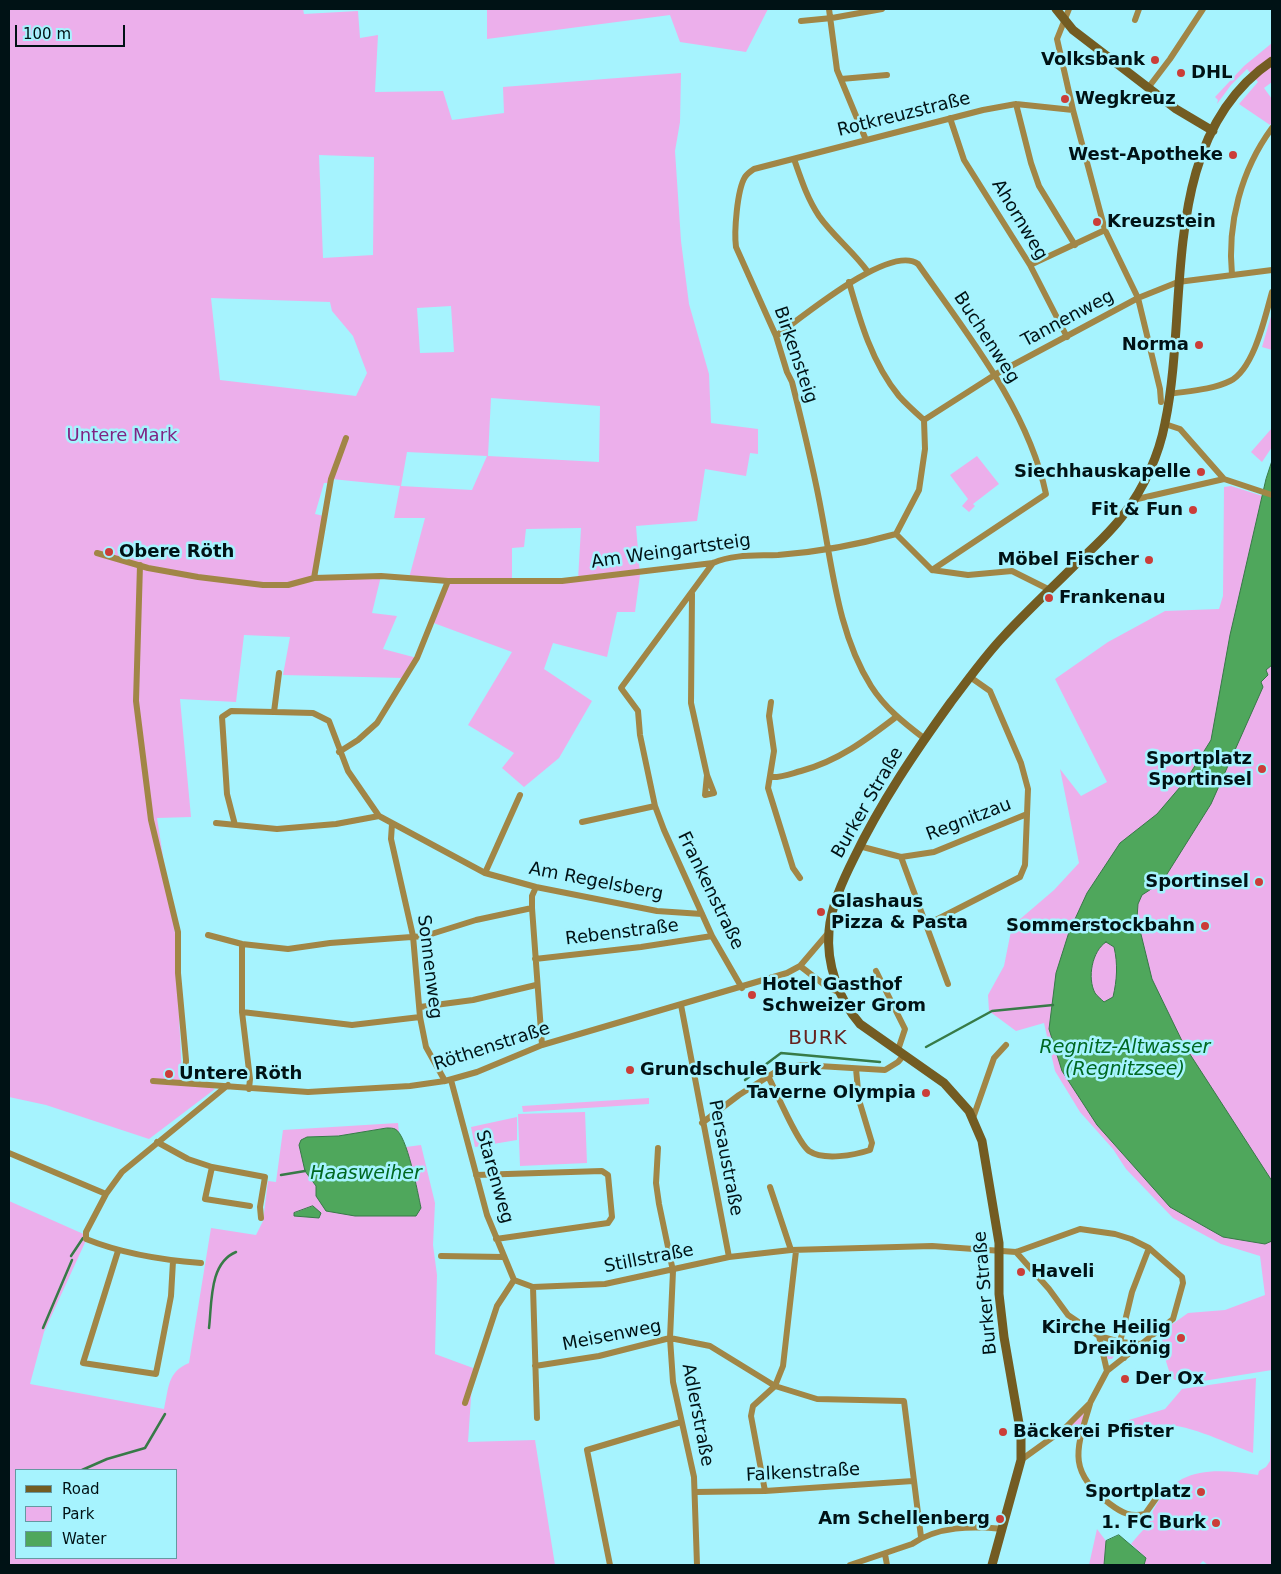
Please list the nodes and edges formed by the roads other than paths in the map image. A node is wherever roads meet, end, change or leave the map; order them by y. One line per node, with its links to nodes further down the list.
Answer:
1 (829, 9): 7 (street)
2 (882, 9): 7 (street)
3 (1056, 9): 8 (main road)
4 (1070, 9): 8 (street)
5 (1139, 9): 9 (street)
6 (1203, 9): 14 (street)
7 (832, 18): 10 (street); 13 (street)
8 (1064, 20): 14 (main road); 16 (street)
9 (1135, 20)
10 (801, 21)
11 (1272, 61): 19 (main road, Burker Straße)
12 (887, 75): 13 (street)
13 (841, 79): 20 (street)
14 (1148, 88): 19 (main road)
15 (1016, 104): 16 (street, Rotkreuzstraße); 17 (street, Rotkreuzstraße); 24 (street)
16 (1073, 110): 23 (street)
17 (950, 118): 20 (street, Rotkreuzstraße); 25 (street, Ahornweg)
18 (1272, 128): 28 (street)
19 (1213, 131): 30 (main road, Burker Straße)
20 (866, 140): 21 (street, Rotkreuzstraße)
21 (794, 159): 22 (street, Rotkreuzstraße); 27 (street)
22 (746, 175): 33 (street, Birkensteig)
23 (1105, 230): 24 (street); 32 (street)
24 (1075, 245): 25 (street)
25 (1030, 265): 34 (street, Ahornweg)
26 (1272, 270): 28 (street, Tannenweg)
27 (868, 272): 29 (street); 35 (street, Buchenweg)
28 (1232, 276): 30 (street, Tannenweg)
29 (849, 282): 33 (street); 38 (street)
30 (1178, 282): 32 (street, Tannenweg); 36 (main road, Burker Straße)
31 (1272, 292): 36 (street)
32 (1138, 298): 34 (street, Tannenweg); 37 (street)
33 (776, 336): 45 (street, Birkensteig)
34 (1066, 337): 35 (street, Tannenweg)
35 (996, 374): 38 (street, Tannenweg); 49 (street, Buchenweg)
36 (1169, 394): 39 (main road, Burker Straße)
37 (1161, 402)
38 (924, 420): 44 (street)
39 (1165, 424): 41 (street); 43 (main road, Burker Straße)
40 (346, 438): 50 (street)
41 (1224, 479): 42 (street); 43 (street)
42 (1272, 495)
43 (1134, 500): 52 (main road, Burker Straße)
44 (896, 534): 45 (street, Am Weingartsteig); 49 (street)
45 (828, 549): 47 (street, Am Weingartsteig); 58 (street, Birkensteig)
46 (97, 553): 48 (street, Am Weingartsteig)
47 (713, 563): 51 (street, Am Weingartsteig); 53 (street, Frankenstraße)
48 (140, 566): 50 (street, Am Weingartsteig); 102 (street)
49 (932, 570): 52 (street)
50 (314, 578): 51 (street, Am Weingartsteig)
51 (448, 581): 60 (street)
52 (1050, 590): 55 (main road, Burker Straße)
53 (692, 594): 61 (street); 64 (street, Frankenstraße)
54 (280, 673): 57 (street)
55 (970, 678): 59 (main road, Burker Straße); 65 (street, Regnitzau)
56 (771, 702): 62 (street)
57 (274, 712): 60 (street, Am Regelsberg); 70 (street, Am Regelsberg)
58 (896, 717): 59 (street, Birkensteig); 62 (street)
59 (924, 739): 71 (main road, Burker Straße)
60 (339, 752): 66 (street, Am Regelsberg)
61 (708, 775)
62 (770, 777): 74 (street)
63 (520, 795): 73 (street)
64 (655, 806): 67 (street); 77 (street, Frankenstraße)
65 (1028, 814): 72 (street, Regnitzau); 78 (street)
66 (379, 816): 69 (street, Am Regelsberg); 70 (street)
67 (582, 822)
68 (216, 823): 70 (street)
69 (392, 824): 73 (street, Am Regelsberg); 81 (street, Sonnenweg)
70 (235, 825)
71 (859, 846): 72 (street, Regnitzau); 79 (main road, Burker Straße)
72 (901, 857): 78 (street)
73 (485, 873): 75 (street, Am Regelsberg)
74 (800, 878)
75 (536, 887): 76 (street); 77 (street, Am Regelsberg)
76 (532, 908): 81 (street); 84 (street)
77 (702, 914): 82 (street, Frankenstraße)
78 (926, 925): 87 (street)
79 (829, 932): 85 (street, Röthenstraße); 90 (main road, Burker Straße)
80 (208, 935): 83 (street)
81 (413, 936): 83 (street); 92 (street, Sonnenweg)
82 (712, 936): 84 (street, Rebenstraße); 89 (street, Frankenstraße)
83 (242, 944): 93 (street)
84 (535, 959): 88 (street)
85 (800, 966): 89 (street, Röthenstraße); 90 (street)
86 (876, 971): 97 (street)
87 (948, 984)
88 (536, 985): 92 (street); 96 (street)
89 (742, 988): 91 (street, Röthenstraße)
90 (840, 993): 97 (main road, Burker Straße)
91 (680, 1005): 96 (street, Röthenstraße); 106 (street, Persaustraße)
92 (420, 1007): 94 (street, Sonnenweg)
93 (242, 1012): 94 (street); 104 (street)
94 (420, 1017): 100 (street, Sonnenweg)
95 (1006, 1045): 105 (street)
96 (542, 1046): 100 (street, Röthenstraße)
97 (901, 1052): 98 (street); 105 (main road, Burker Straße)
98 (856, 1069): 99 (street); 99 (street)
99 (768, 1076): 106 (street)
100 (448, 1080): 104 (street, Röthenstraße); 111 (street, Starenweg)
101 (153, 1082): 102 (street, Röthenstraße)
102 (185, 1083): 103 (street, Röthenstraße)
103 (228, 1085): 104 (street, Röthenstraße); 107 (street)
104 (249, 1088)
105 (973, 1118): 118 (main road, Burker Straße)
106 (702, 1122): 124 (street, Persaustraße)
107 (157, 1142): 110 (street); 113 (street)
108 (658, 1148): 127 (street, Adlerstraße)
109 (9, 1153): 113 (street)
110 (212, 1167): 114 (street); 115 (street)
111 (476, 1175): 116 (street, Starenweg); 116 (street)
112 (770, 1187): 120 (street)
113 (106, 1194): 119 (street)
114 (250, 1206)
115 (261, 1218)
116 (496, 1239): 123 (street, Starenweg)
117 (1149, 1248): 121 (street); 132 (street); 133 (street)
118 (999, 1249): 120 (street, Stillstraße); 121 (street, Stillstraße); 142 (main road, Burker Straße)
119 (118, 1251): 125 (street); 125 (street)
120 (794, 1251): 124 (street, Stillstraße); 137 (street)
121 (1016, 1252): 130 (street)
122 (441, 1256): 123 (street)
123 (503, 1257): 128 (street, Starenweg)
124 (729, 1257): 127 (street, Stillstraße)
125 (173, 1261): 126 (street)
126 (201, 1263)
127 (672, 1271): 129 (street, Stillstraße); 131 (street, Adlerstraße)
128 (514, 1280): 129 (street, Stillstraße); 138 (street)
129 (533, 1287): 135 (street)
130 (1099, 1336): 132 (street); 136 (street)
131 (670, 1338): 135 (street, Meisenweg); 137 (street, Meisenweg); 141 (street, Adlerstraße)
132 (1120, 1342): 133 (street); 134 (street)
133 (1140, 1344): 134 (street)
134 (1124, 1358): 136 (street)
135 (535, 1366): 140 (street)
136 (1106, 1371): 139 (street)
137 (776, 1386): 143 (street, Meisenweg); 145 (street)
138 (465, 1403)
139 (1090, 1403): 142 (street); 144 (street)
140 (536, 1418)
141 (682, 1422): 146 (street, Adlerstraße); 150 (street)
142 (1021, 1460): 147 (main road, Burker Straße)
143 (912, 1481): 145 (street, Falkenstraße); 148 (street, Meisenweg)
144 (1162, 1490)
145 (765, 1491): 146 (street, Falkenstraße)
146 (695, 1492): 151 (street, Adlerstraße)
147 (1003, 1529): 148 (street); 154 (main road, Burker Straße)
148 (921, 1537): 149 (street)
149 (884, 1554): 152 (street); 153 (street)
150 (610, 1565)
151 (697, 1565)
152 (850, 1565)
153 (886, 1565)
154 (992, 1565)

